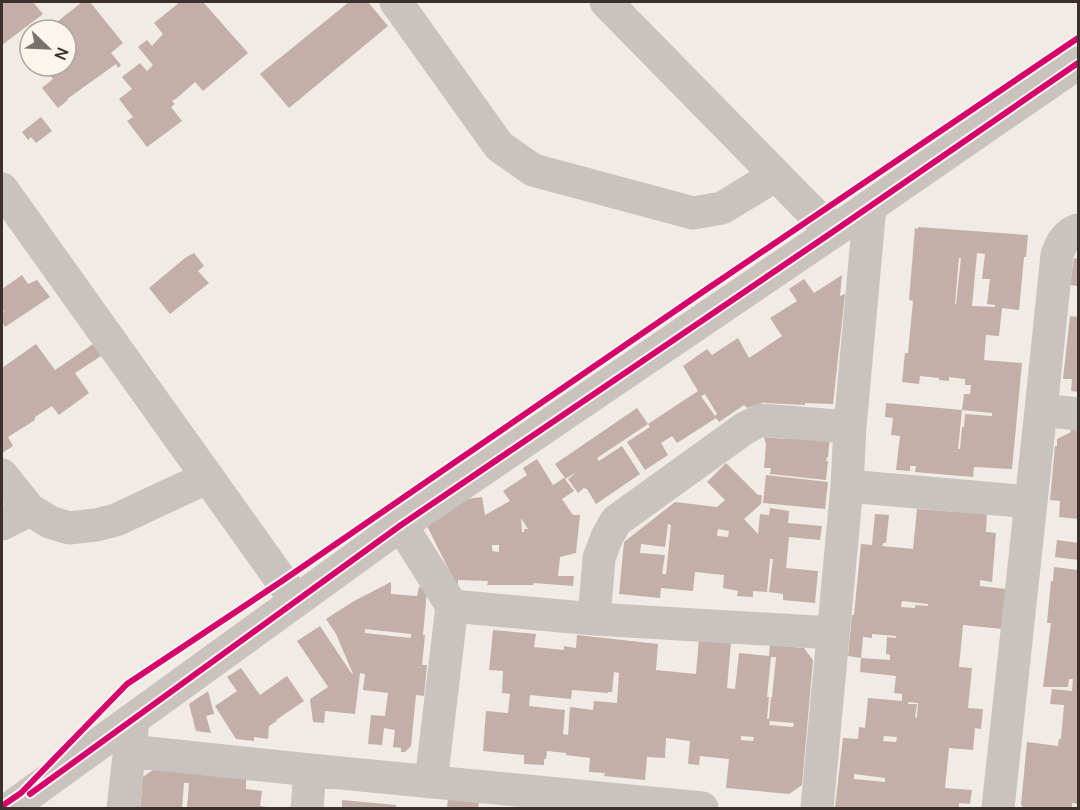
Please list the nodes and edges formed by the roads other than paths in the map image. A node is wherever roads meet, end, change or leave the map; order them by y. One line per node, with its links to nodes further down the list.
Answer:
1 (396, 2): 4 (street)
2 (606, 2): 4 (street)
3 (1078, 63): 6 (street)
4 (776, 175): 7 (street)
5 (2, 189): 13 (street)
6 (870, 206): 7 (street); 11 (street)
7 (837, 229): 18 (street)
8 (1078, 230): 9 (street)
9 (1041, 410): 10 (street); 15 (street)
10 (1078, 414)
11 (850, 427): 14 (street); 21 (street)
12 (2, 475): 16 (street)
13 (208, 477): 16 (street); 19 (street)
14 (847, 486): 15 (street); 22 (street)
15 (1031, 502): 31 (street)
16 (30, 510): 17 (street)
17 (2, 524)
18 (402, 525): 19 (street); 20 (street)
19 (296, 601): 23 (street)
20 (452, 606): 21 (street); 25 (street)
21 (594, 619): 22 (street)
22 (832, 633): 30 (street)
23 (131, 735): 24 (street); 26 (street); 27 (street)
24 (310, 770): 25 (street); 28 (street)
25 (431, 782): 29 (street)
26 (10, 808)
27 (123, 808)
28 (307, 808)
29 (702, 808)
30 (817, 808)
31 (998, 808)

